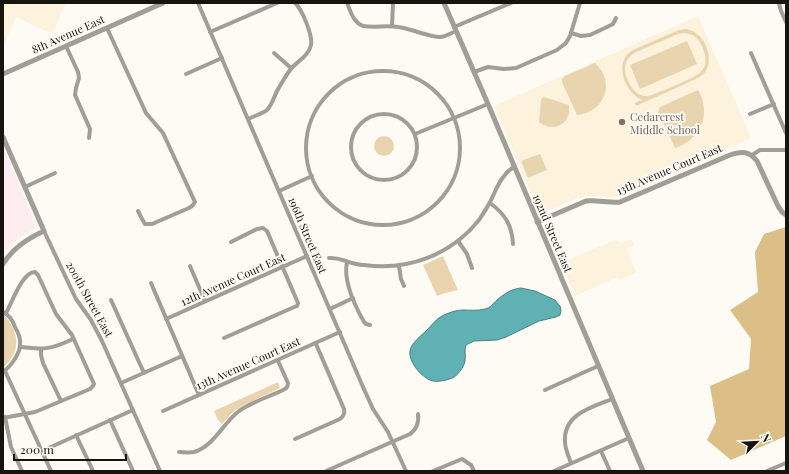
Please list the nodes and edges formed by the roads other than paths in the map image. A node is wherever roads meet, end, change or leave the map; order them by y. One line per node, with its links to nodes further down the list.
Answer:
1 (163, 3): 14 (street, 8th Avenue East)
2 (198, 3): 16 (street, 196th Street East)
3 (277, 3): 16 (street)
4 (295, 3): 22 (street)
5 (347, 3): 13 (street)
6 (393, 3): 13 (street)
7 (444, 3): 15 (street, 192nd Street East)
8 (511, 3): 15 (street)
9 (580, 3): 17 (street)
10 (779, 3): 12 (street)
11 (616, 18): 17 (street)
12 (786, 22)
13 (392, 26): 15 (street)
14 (107, 28): 18 (street, 8th Avenue East); 43 (street)
15 (455, 29): 23 (street, 192nd Street East)
16 (210, 32): 21 (street, 196th Street East)
17 (571, 33): 23 (street)
18 (66, 46): 24 (street, 8th Avenue East); 34 (street)
19 (274, 53): 22 (street)
20 (752, 53): 27 (street)
21 (222, 58): 25 (street); 30 (street, 196th Street East)
22 (291, 68): 30 (street)
23 (474, 72): 26 (street, 192nd Street East)
24 (3, 74)
25 (186, 74)
26 (488, 104): 29 (street); 37 (street, 192nd Street East)
27 (774, 104): 28 (street); 31 (street)
28 (750, 114)
29 (454, 118): 32 (street); 39 (street); 39 (street)
30 (248, 119): 41 (street, 196th Street East)
31 (786, 133)
32 (414, 134): 32 (street)
33 (3, 137): 40 (street, 200th Street East)
34 (89, 138)
35 (786, 150): 36 (street, 13th Avenue Court East)
36 (752, 155): 44 (street); 45 (street, 13th Avenue Court East)
37 (514, 167): 42 (street); 45 (street, 192nd Street East)
38 (55, 173): 40 (street)
39 (312, 176): 41 (street)
40 (25, 187): 46 (street, 200th Street East)
41 (279, 191): 50 (street, 196th Street East)
42 (490, 203): 47 (street); 49 (street)
43 (138, 211)
44 (786, 215)
45 (538, 222): 75 (street, 192nd Street East)
46 (44, 232): 53 (street); 78 (street, 200th Street East)
47 (458, 240): 55 (street); 57 (street)
48 (231, 242): 56 (street)
49 (513, 244)
50 (307, 256): 56 (street, 12th Avenue Court East); 63 (street, 196th Street East)
51 (329, 258): 52 (street)
52 (347, 262): 55 (street); 60 (street)
53 (3, 264)
54 (190, 266): 62 (street)
55 (399, 266): 59 (street)
56 (283, 267): 62 (street, 12th Avenue Court East); 69 (street)
57 (472, 268)
58 (151, 283): 65 (street)
59 (404, 286)
60 (353, 298): 63 (street); 66 (street)
61 (111, 300): 77 (street)
62 (205, 301): 65 (street, 12th Avenue Court East)
63 (330, 309): 67 (street, 196th Street East)
64 (4, 313): 68 (street); 71 (street)
65 (166, 319): 73 (street)
66 (370, 325)
67 (340, 332): 70 (street, 13th Avenue Court East); 92 (street, 196th Street East)
68 (73, 338): 72 (street); 82 (street)
69 (224, 338)
70 (316, 344): 74 (street, 13th Avenue Court East); 91 (street)
71 (20, 347): 72 (street); 76 (street)
72 (41, 349): 82 (street)
73 (182, 356): 77 (street); 80 (street)
74 (278, 361): 80 (street, 13th Avenue Court East); 95 (street)
75 (598, 366): 79 (street); 81 (street, 192nd Street East)
76 (4, 372): 85 (street)
77 (144, 373): 78 (street)
78 (121, 383): 83 (street, 200th Street East)
79 (545, 390)
80 (199, 394): 84 (street, 13th Avenue Court East)
81 (612, 399): 90 (street, 192nd Street East); 96 (street)
82 (61, 401): 85 (street)
83 (133, 410): 88 (street); 103 (street, 200th Street East)
84 (163, 411)
85 (25, 414): 87 (street); 93 (street)
86 (418, 414): 92 (street)
87 (4, 418): 99 (street)
88 (110, 420): 89 (street); 102 (street)
89 (76, 435): 93 (street); 101 (street)
90 (629, 438): 94 (street); 110 (street, 192nd Street East)
91 (295, 439)
92 (393, 442): 104 (street); 105 (street, 196th Street East)
93 (42, 451): 100 (street)
94 (601, 451): 96 (street); 109 (street)
95 (179, 452)
96 (572, 463): 108 (street)
97 (785, 463): 98 (street); 111 (street)
98 (786, 469)
99 (22, 471)
100 (51, 471)
101 (93, 471)
102 (133, 471)
103 (160, 471)
104 (326, 471)
105 (406, 471)
106 (433, 471): 107 (street)
107 (474, 471)
108 (554, 471)
109 (610, 471)
110 (643, 471)
111 (767, 471)

